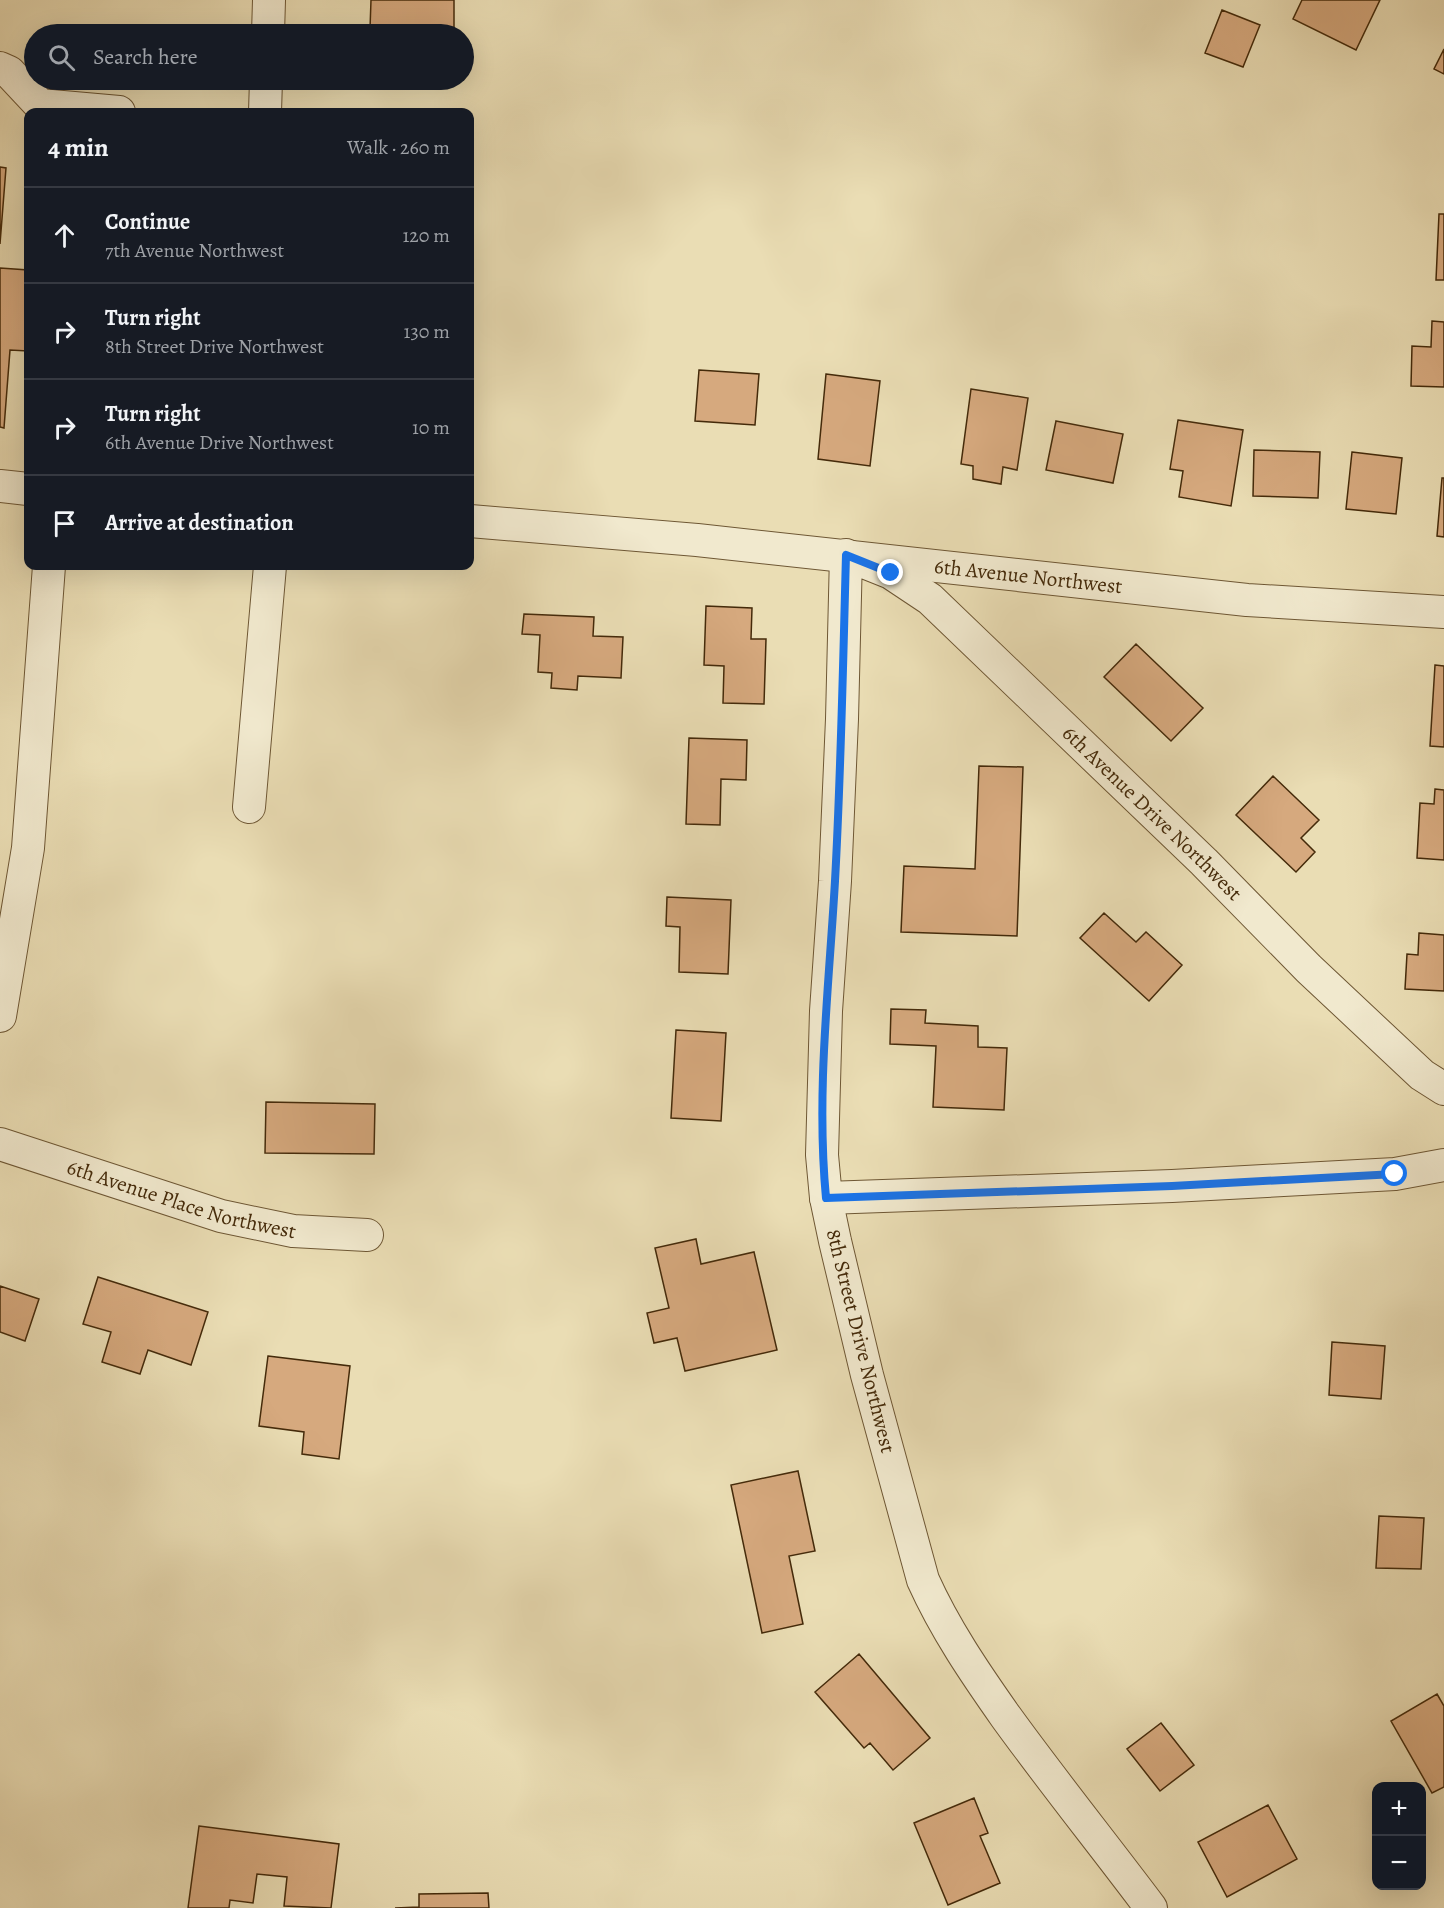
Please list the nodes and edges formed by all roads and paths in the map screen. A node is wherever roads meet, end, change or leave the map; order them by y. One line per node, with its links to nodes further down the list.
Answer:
1 (268, 0): 2 (street)
2 (268, 24)
3 (0, 68): 4 (street)
4 (24, 88)
5 (26, 90): 7 (street)
6 (266, 90): 8 (street)
7 (74, 108)
8 (265, 108)
9 (0, 486): 10 (street)
10 (24, 489)
11 (474, 521): 12 (street, 6th Avenue Northwest)
12 (846, 555): 15 (street, 6th Avenue Northwest); 18 (street, 6th Avenue Drive Northwest); 21 (street, 8th Street Drive Northwest)
13 (49, 570): 17 (street)
14 (270, 570): 16 (street)
15 (1444, 612)
16 (249, 807)
17 (0, 1016)
18 (1444, 1089)
19 (0, 1144): 22 (street, 6th Avenue Place Northwest)
20 (1444, 1165): 21 (street)
21 (826, 1198): 23 (street, 8th Street Drive Northwest)
22 (367, 1235)
23 (1150, 1908)

